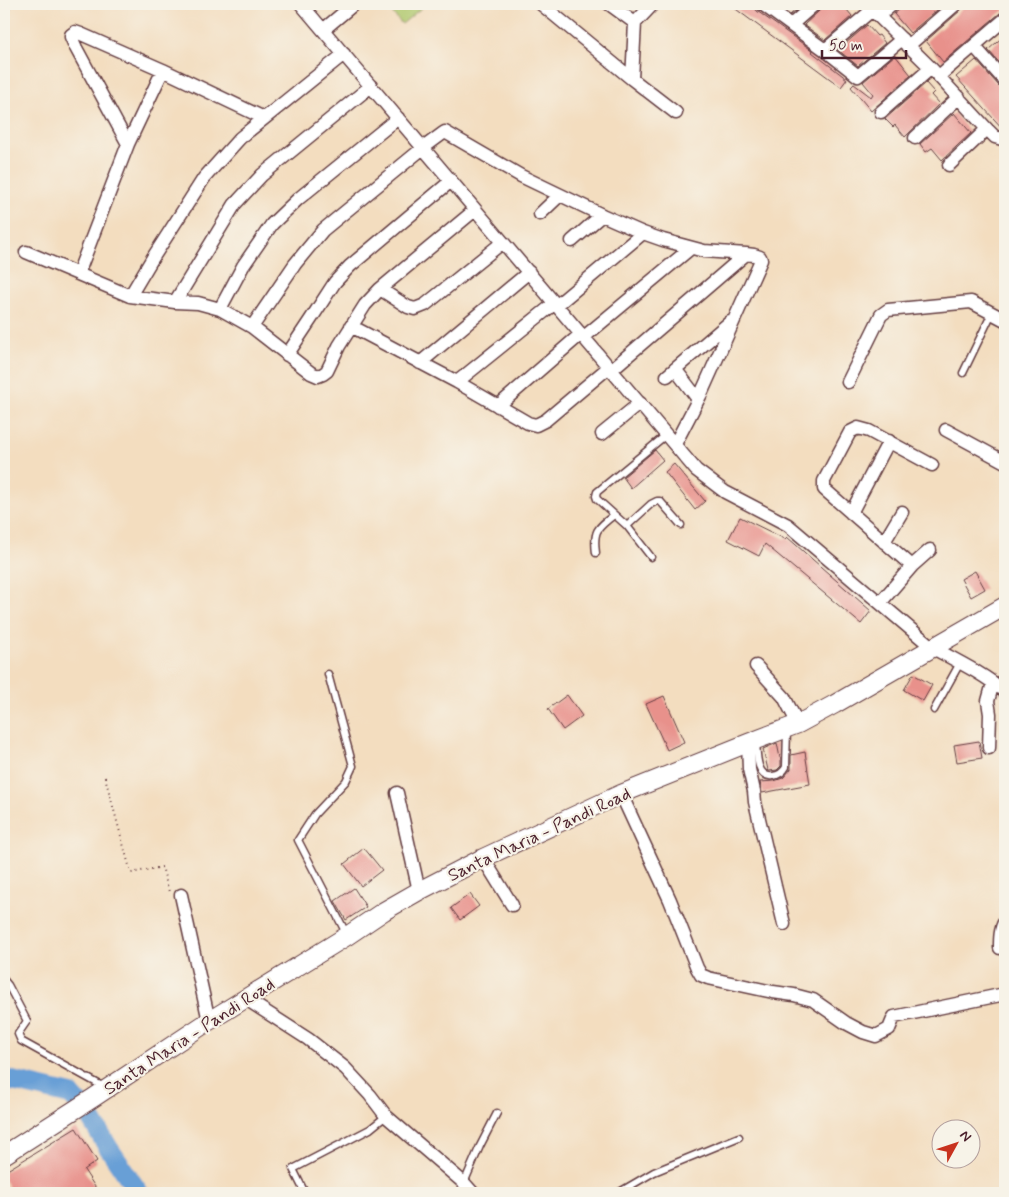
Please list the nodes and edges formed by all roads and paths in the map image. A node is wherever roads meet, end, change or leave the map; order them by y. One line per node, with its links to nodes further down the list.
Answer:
1 (301, 4): 14 (street)
2 (354, 4): 14 (street)
3 (609, 4): 12 (street)
4 (653, 4): 12 (street)
5 (762, 4): 13 (street)
6 (815, 4): 13 (street)
7 (893, 4): 10 (street)
8 (956, 4): 15 (street)
9 (538, 6): 21 (street)
10 (872, 10): 15 (street); 17 (street)
11 (1005, 19): 16 (street)
12 (635, 24): 21 (street)
13 (790, 25): 17 (street)
14 (323, 30): 18 (street)
15 (905, 42): 17 (street); 20 (street)
16 (974, 46): 20 (street); 22 (street)
17 (824, 50)
18 (344, 54): 23 (street); 27 (street)
19 (163, 70): 27 (street); 32 (street); 32 (street)
20 (935, 72): 24 (street); 25 (street)
21 (632, 79): 26 (street)
22 (1005, 81)
23 (371, 86): 28 (street); 50 (street)
24 (958, 97): 29 (street); 31 (street)
25 (881, 112)
26 (676, 113)
27 (264, 118): 49 (street)
28 (398, 118): 33 (street); 52 (street)
29 (987, 129): 30 (street); 34 (street)
30 (1005, 137)
31 (915, 138)
32 (128, 144): 47 (street)
33 (423, 148): 35 (street); 36 (street); 57 (street)
34 (948, 165)
35 (451, 181): 37 (street); 59 (street)
36 (560, 195): 38 (street); 39 (street)
37 (475, 210): 42 (street); 48 (street)
38 (540, 214)
39 (602, 215): 40 (street); 41 (street)
40 (644, 232): 43 (street); 51 (street)
41 (572, 241)
42 (503, 242): 46 (street); 48 (street)
43 (691, 248): 45 (street); 58 (street)
44 (26, 252): 47 (street)
45 (746, 254): 54 (street); 61 (street)
46 (529, 272): 51 (street); 60 (street)
47 (78, 274): 49 (street)
48 (380, 289): 56 (street)
49 (130, 296): 50 (street)
50 (175, 302): 52 (street)
51 (556, 304): 58 (street); 63 (street)
52 (220, 309): 57 (street)
53 (992, 313): 55 (street); 62 (lane); 64 (street)
54 (734, 319): 65 (street); 65 (street)
55 (1005, 320)
56 (351, 326): 59 (street); 60 (street)
57 (252, 328): 59 (street)
58 (583, 336): 61 (street); 67 (street)
59 (287, 354)
60 (420, 363): 63 (street)
61 (610, 368): 66 (street); 67 (street)
62 (963, 373)
63 (457, 382): 67 (street)
64 (848, 382)
65 (698, 399): 70 (street)
66 (640, 403): 69 (street); 70 (street)
67 (498, 406)
68 (946, 430): 72 (street)
69 (602, 434)
70 (670, 439): 76 (lane); 84 (street)
71 (889, 441): 73 (street); 75 (street); 75 (street)
72 (1005, 462)
73 (932, 465)
74 (902, 512): 79 (street)
75 (851, 513): 79 (street)
76 (614, 515): 78 (lane); 81 (lane)
77 (681, 525): 78 (lane)
78 (627, 526): 82 (lane)
79 (884, 542): 83 (street)
80 (930, 550): 83 (street)
81 (596, 553)
82 (651, 557)
83 (912, 566): 84 (street)
84 (880, 603): 86 (street)
85 (1005, 606): 86 (main road, Santa Maria - Pandi Road)
86 (933, 648): 87 (street); 93 (main road, Santa Maria - Pandi Road)
87 (960, 663): 90 (street); 92 (lane)
88 (756, 666): 93 (street)
89 (328, 674): 105 (lane)
90 (993, 684): 91 (street); 95 (street)
91 (1005, 692)
92 (934, 710)
93 (793, 726): 94 (main road, Santa Maria - Pandi Road); 94 (lane)
94 (752, 741): 98 (main road, Santa Maria - Pandi Road); 104 (street)
95 (989, 748)
96 (104, 777): 101 (path)
97 (397, 793): 100 (street)
98 (621, 794): 99 (main road, Santa Maria - Pandi Road); 108 (street)
99 (484, 858): 100 (main road, Santa Maria - Pandi Road); 102 (street)
100 (419, 891): 105 (main road, Santa Maria - Pandi Road)
101 (181, 895): 110 (street)
102 (512, 905)
103 (1005, 921): 106 (street)
104 (784, 924)
105 (348, 936): 109 (main road, Santa Maria - Pandi Road)
106 (1000, 948)
107 (4, 980): 111 (lane)
108 (1005, 994)
109 (246, 999): 110 (main road, Santa Maria - Pandi Road); 113 (street)
110 (208, 1021): 111 (main road, Santa Maria - Pandi Road)
111 (108, 1089): 115 (main road, Santa Maria - Pandi Road)
112 (497, 1113): 116 (lane)
113 (386, 1116): 116 (street); 117 (lane)
114 (739, 1137): 118 (lane)
115 (4, 1155)
116 (471, 1191)
117 (305, 1193)
118 (618, 1193)

